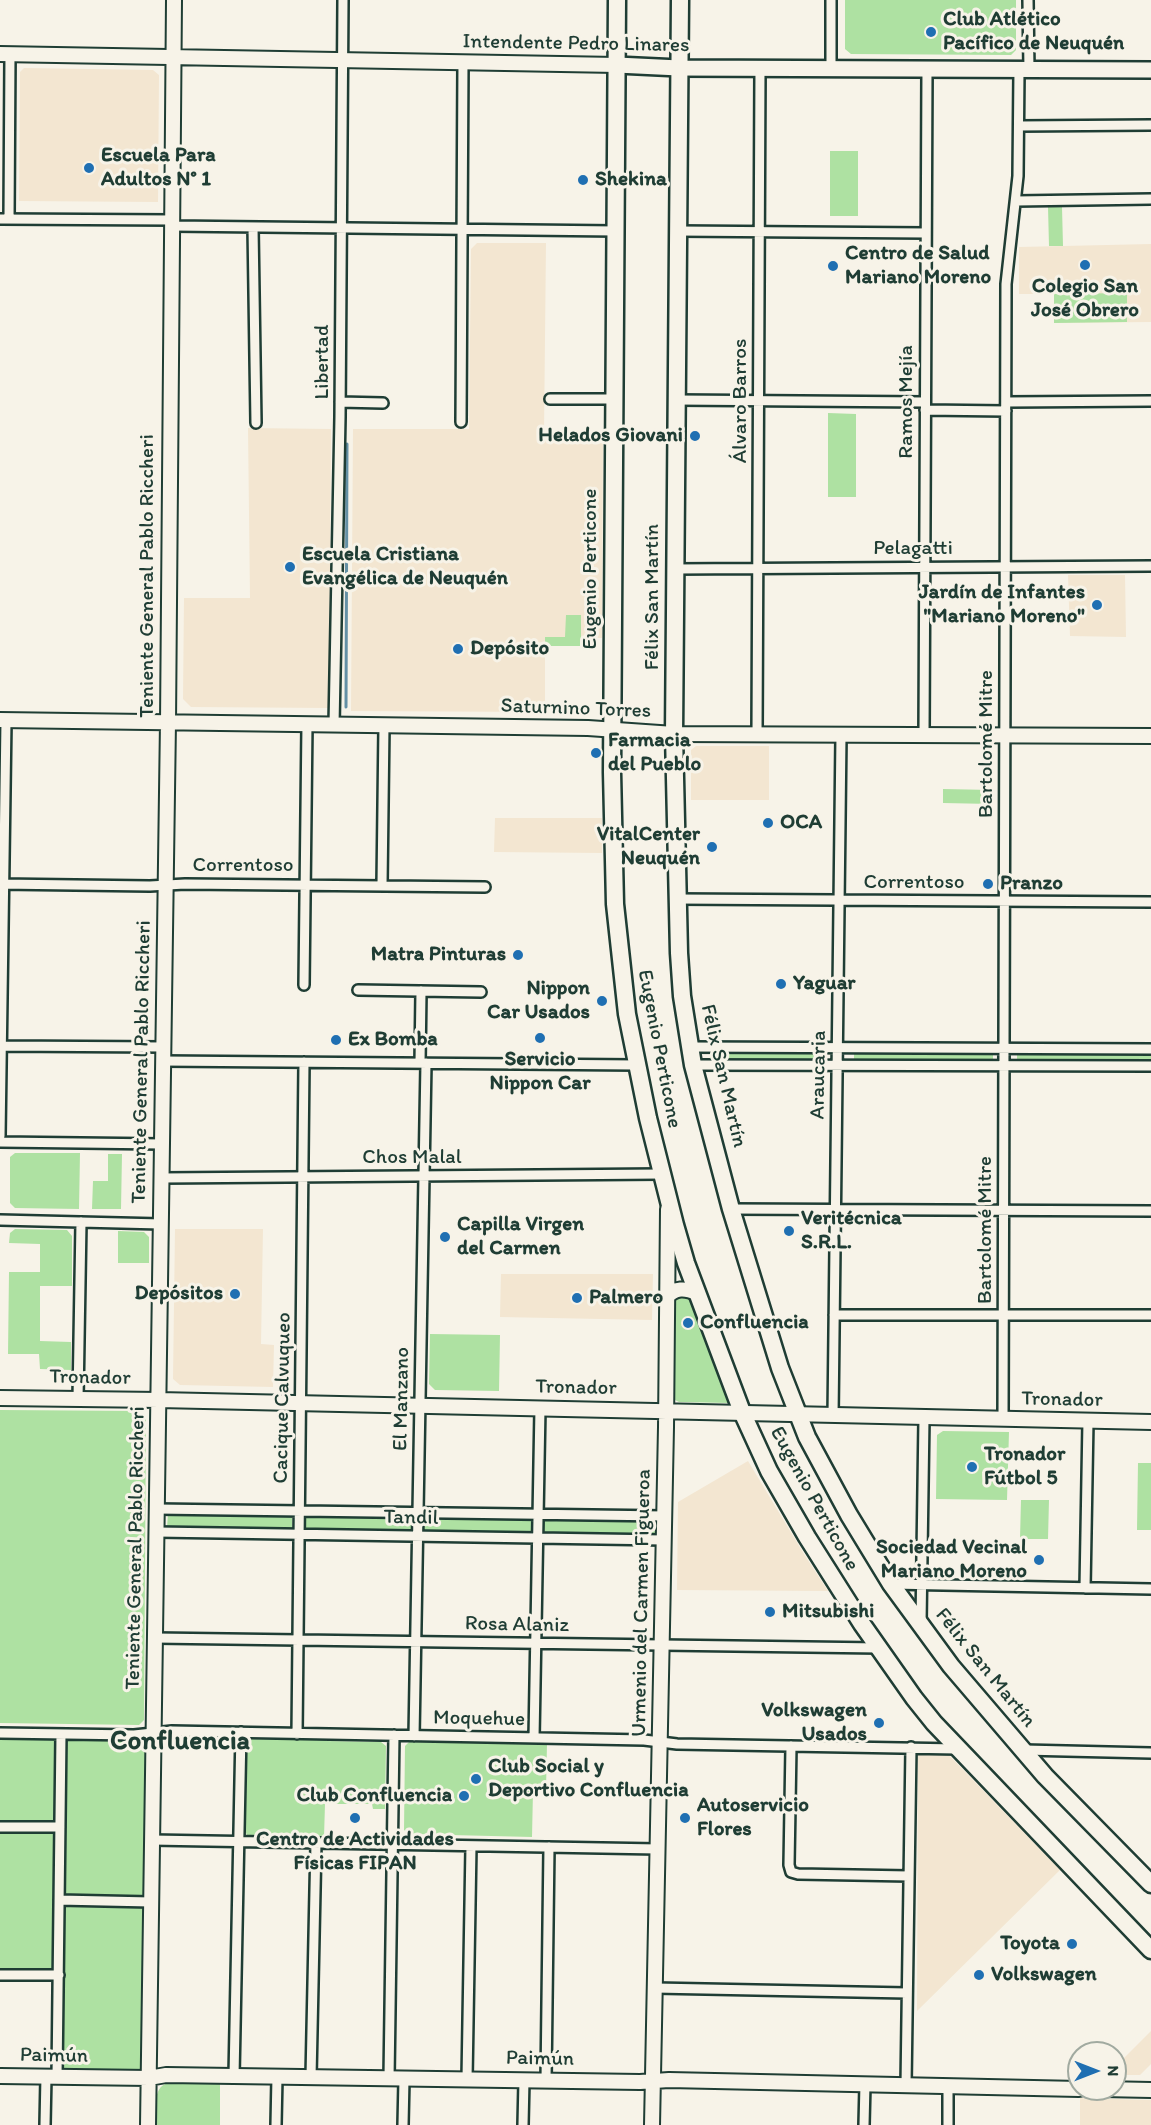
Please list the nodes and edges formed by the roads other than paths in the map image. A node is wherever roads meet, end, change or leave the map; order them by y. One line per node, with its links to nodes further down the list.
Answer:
1 (174, 0): 8 (street, Teniente General Pablo Riccheri)
2 (343, 0): 9 (street, Libertad)
3 (617, 0): 11 (highway, Eugenio Perticone)
4 (680, 0): 12 (highway, Félix San Martín)
5 (831, 0): 14 (street)
6 (1028, 0): 16 (street, Bartolomé Mitre)
7 (5, 54): 8 (street, Intendente Pedro Linares); 20 (street)
8 (173, 57): 9 (street, Intendente Pedro Linares); 24 (street, Teniente General Pablo Riccheri)
9 (342, 60): 10 (street, Intendente Pedro Linares); 26 (street, Libertad)
10 (463, 62): 11 (street, Intendente Pedro Linares); 27 (street)
11 (617, 65): 12 (main road, Intendente Pedro Linares); 28 (highway, Eugenio Perticone)
12 (679, 68): 13 (main road, Intendente Pedro Linares); 29 (highway, Félix San Martín)
13 (760, 69): 14 (main road, Intendente Pedro Linares); 30 (street, Álvaro Barros)
14 (831, 69): 15 (main road, Intendente Pedro Linares)
15 (927, 69): 16 (main road, Intendente Pedro Linares); 31 (street, Ramos Mejía)
16 (1024, 70): 17 (main road, Intendente Pedro Linares); 19 (street, Bartolomé Mitre)
17 (1151, 70)
18 (1151, 125): 19 (street)
19 (1019, 126): 22 (street, Bartolomé Mitre)
20 (5, 139): 23 (street)
21 (1151, 199): 22 (street)
22 (1016, 201): 40 (street, Bartolomé Mitre)
23 (4, 219): 24 (street)
24 (172, 223): 25 (street); 49 (street, Teniente General Pablo Riccheri)
25 (253, 227): 26 (street); 42 (street)
26 (341, 228): 27 (street); 37 (street, Libertad)
27 (462, 229): 28 (street); 41 (street)
28 (616, 231): 33 (highway, Eugenio Perticone)
29 (678, 231): 30 (street); 34 (highway, Félix San Martín)
30 (759, 231): 31 (street); 35 (street, Álvaro Barros)
31 (926, 233): 39 (street, Ramos Mejía)
32 (550, 399): 33 (street)
33 (614, 399): 53 (highway, Eugenio Perticone)
34 (677, 400): 35 (street); 46 (highway, Félix San Martín)
35 (759, 400): 39 (street); 47 (street, Álvaro Barros)
36 (1151, 401): 40 (street)
37 (340, 402): 38 (street); 51 (street, Libertad)
38 (383, 403)
39 (925, 406): 40 (street); 44 (street, Ramos Mejía)
40 (1006, 406): 45 (street, Bartolomé Mitre)
41 (461, 422)
42 (256, 423)
43 (1151, 566): 45 (street, Pelagatti)
44 (925, 567): 45 (street, Pelagatti); 47 (street, Pelagatti); 57 (street, Ramos Mejía)
45 (1005, 567): 58 (street, Bartolomé Mitre)
46 (675, 568): 47 (street, Pelagatti); 54 (highway, Félix San Martín)
47 (758, 568): 55 (street, Álvaro Barros)
48 (3, 720): 49 (street, Saturnino Torres); 60 (street)
49 (168, 722): 50 (street, Saturnino Torres); 62 (street, Teniente General Pablo Riccheri)
50 (307, 724): 51 (street, Saturnino Torres); 61 (street)
51 (334, 724): 52 (street, Saturnino Torres)
52 (384, 725): 53 (street, Saturnino Torres); 63 (street)
53 (612, 729): 54 (street, Saturnino Torres); 81 (highway, Eugenio Perticone)
54 (674, 734): 55 (street, Saturnino Torres); 65 (highway, Félix San Martín)
55 (757, 734): 56 (street, Saturnino Torres)
56 (841, 735): 57 (street, Saturnino Torres); 66 (street, Araucaria)
57 (924, 735): 58 (street, Saturnino Torres)
58 (1005, 735): 59 (street, Saturnino Torres); 67 (street, Bartolomé Mitre)
59 (1151, 736)
60 (2, 884): 62 (street, Correntoso); 73 (street)
61 (305, 884): 62 (street, Correntoso); 63 (street, Correntoso); 69 (street)
62 (166, 885): 78 (street, Teniente General Pablo Riccheri)
63 (382, 885): 64 (street, Correntoso)
64 (485, 887)
65 (677, 899): 66 (street, Correntoso); 74 (highway, Félix San Martín)
66 (839, 900): 67 (street, Correntoso); 75 (street, Araucaria)
67 (1004, 901): 68 (street, Correntoso); 76 (street, Bartolomé Mitre)
68 (1151, 902)
69 (304, 985)
70 (358, 990): 71 (street)
71 (421, 991): 72 (street); 80 (street, El Manzano)
72 (481, 992)
73 (1, 1046): 78 (street); 86 (street)
74 (690, 1047): 75 (street); 82 (highway, Félix San Martín)
75 (837, 1048): 76 (street); 83 (street, Araucaria)
76 (1004, 1048): 77 (street); 84 (street, Bartolomé Mitre)
77 (1151, 1049)
78 (163, 1054): 79 (street); 88 (street, Teniente General Pablo Riccheri)
79 (304, 1062): 80 (street); 91 (street, Cacique Calvuqueo)
80 (423, 1063): 81 (street); 90 (street, El Manzano)
81 (636, 1065): 89 (highway, Eugenio Perticone)
82 (693, 1065): 83 (street); 94 (highway, Félix San Martín)
83 (837, 1065): 84 (street); 95 (street, Araucaria)
84 (1004, 1065): 85 (street); 96 (street, Bartolomé Mitre)
85 (1151, 1066)
86 (0, 1136)
87 (0, 1142): 88 (street)
88 (162, 1144): 92 (street, Teniente General Pablo Riccheri)
89 (662, 1174): 90 (street, Chos Malal); 93 (highway, Eugenio Perticone)
90 (424, 1176): 91 (street, Chos Malal); 110 (street, El Manzano)
91 (303, 1177): 92 (street, Chos Malal); 109 (street, Cacique Calvuqueo)
92 (162, 1178): 100 (street, Teniente General Pablo Riccheri)
93 (668, 1198): 101 (highway, Eugenio Perticone); 102 (street, Urmenio del Carmen Figueroa)
94 (731, 1209): 95 (street); 114 (highway, Félix San Martín)
95 (836, 1209): 96 (street); 103 (street, Araucaria)
96 (1004, 1210): 97 (street); 104 (street, Bartolomé Mitre)
97 (1151, 1211)
98 (0, 1220): 99 (street)
99 (81, 1222): 100 (street); 107 (street)
100 (161, 1224): 108 (street, Teniente General Pablo Riccheri)
101 (697, 1293): 102 (street); 113 (highway, Eugenio Perticone)
102 (666, 1298): 112 (street, Urmenio del Carmen Figueroa)
103 (834, 1315): 104 (street); 115 (street, Araucaria)
104 (1004, 1315): 105 (street); 117 (street, Bartolomé Mitre)
105 (1151, 1316)
106 (0, 1398): 107 (street, Tronador)
107 (78, 1399): 108 (street, Tronador)
108 (159, 1400): 109 (street, Tronador); 120 (street, Teniente General Pablo Riccheri)
109 (301, 1403): 110 (street, Tronador); 121 (street, Cacique Calvuqueo)
110 (420, 1406): 111 (street, Tronador); 122 (street, El Manzano)
111 (540, 1408): 112 (street, Tronador); 123 (street)
112 (666, 1411): 113 (street, Tronador); 124 (street, Urmenio del Carmen Figueroa)
113 (742, 1412): 114 (street, Tronador); 140 (highway, Eugenio Perticone)
114 (798, 1416): 115 (street, Tronador); 130 (highway, Félix San Martín)
115 (833, 1416): 116 (street, Tronador)
116 (924, 1418): 117 (street, Tronador); 131 (street)
117 (1003, 1420): 118 (street, Tronador)
118 (1088, 1421): 119 (street, Tronador); 132 (street)
119 (1151, 1422)
120 (157, 1509): 121 (street, Tandil); 125 (street, Teniente General Pablo Riccheri)
121 (300, 1511): 122 (street, Tandil); 126 (street, Cacique Calvuqueo)
122 (418, 1513): 123 (street, Tandil); 127 (street, El Manzano)
123 (538, 1514): 124 (street, Tandil); 128 (street)
124 (665, 1516): 129 (street, Urmenio del Carmen Figueroa)
125 (157, 1532): 126 (street, Tandil); 135 (street, Teniente General Pablo Riccheri)
126 (299, 1534): 127 (street, Tandil); 136 (street, Cacique Calvuqueo)
127 (418, 1536): 128 (street, Tandil); 137 (street, El Manzano)
128 (538, 1538): 129 (street, Tandil); 138 (street)
129 (664, 1540): 139 (street, Urmenio del Carmen Figueroa)
130 (891, 1584): 131 (street); 134 (highway, Félix San Martín)
131 (921, 1585): 132 (street); 134 (street)
132 (1085, 1588): 133 (street)
133 (1151, 1589)
134 (921, 1627): 153 (highway, Félix San Martín)
135 (155, 1638): 136 (street, Rosa Alaniz); 143 (street, Teniente General Pablo Riccheri)
136 (298, 1640): 137 (street, Rosa Alaniz); 145 (street, Cacique Calvuqueo)
137 (416, 1642): 138 (street, Rosa Alaniz); 147 (street, El Manzano)
138 (536, 1643): 139 (street, Rosa Alaniz); 148 (street)
139 (662, 1645): 140 (street, Rosa Alaniz); 149 (street, Urmenio del Carmen Figueroa)
140 (879, 1648): 152 (highway, Eugenio Perticone)
141 (241, 1732): 143 (street, Moquehue); 145 (street, Moquehue); 158 (street)
142 (0, 1733): 144 (street, Moquehue)
143 (154, 1733): 144 (street, Moquehue); 157 (street, Teniente General Pablo Riccheri)
144 (61, 1734): 156 (street)
145 (297, 1734): 146 (street, Moquehue)
146 (394, 1735): 147 (street, Moquehue); 160 (street)
147 (414, 1736): 148 (street, Moquehue)
148 (534, 1738): 149 (street, Moquehue)
149 (660, 1742): 150 (street, Moquehue); 163 (street, Urmenio del Carmen Figueroa)
150 (792, 1746): 151 (street, Moquehue); 164 (street)
151 (911, 1747): 152 (street, Moquehue); 164 (street)
152 (957, 1749): 168 (highway, Eugenio Perticone)
153 (1023, 1750): 154 (street); 165 (highway, Félix San Martín)
154 (1151, 1753)
155 (0, 1827): 156 (street)
156 (60, 1827): 166 (street)
157 (152, 1840): 158 (street); 167 (street, Teniente General Pablo Riccheri)
158 (238, 1842): 159 (street); 174 (street)
159 (316, 1843): 160 (street); 177 (street)
160 (393, 1844): 161 (street); 179 (street)
161 (471, 1846): 162 (street); 181 (street)
162 (549, 1847): 163 (street); 183 (street)
163 (658, 1849): 171 (street, Urmenio del Carmen Figueroa)
164 (909, 1876): 172 (street)
165 (1151, 1884)
166 (59, 1900): 167 (street); 170 (street)
167 (151, 1902): 178 (street, Teniente General Pablo Riccheri)
168 (1151, 1950)
169 (0, 1975): 170 (street)
170 (58, 1975): 175 (street)
171 (655, 1988): 172 (street); 184 (street, Urmenio del Carmen Figueroa)
172 (907, 1993): 186 (street)
173 (0, 2076): 175 (street, Paimún)
174 (234, 2076): 176 (street, Paimún); 178 (street, Paimún)
175 (52, 2077): 178 (street, Paimún); 191 (street)
176 (277, 2077): 177 (street, Paimún); 193 (street)
177 (311, 2077): 179 (street, Paimún)
178 (149, 2078): 192 (street, Teniente General Pablo Riccheri)
179 (389, 2078): 180 (street, Paimún)
180 (404, 2079): 181 (street, Paimún); 194 (street)
181 (467, 2079): 182 (street, Paimún)
182 (524, 2080): 183 (street, Paimún); 195 (street)
183 (546, 2080): 184 (street, Paimún)
184 (653, 2081): 185 (street, Paimún); 196 (street, Urmenio del Carmen Figueroa)
185 (865, 2084): 186 (street, Paimún); 197 (street)
186 (906, 2085): 187 (street, Paimún)
187 (948, 2086): 188 (street, Paimún); 198 (street)
188 (1067, 2089)
189 (1127, 2090): 190 (street)
190 (1151, 2090)
191 (45, 2125)
192 (148, 2125)
193 (276, 2125)
194 (403, 2125)
195 (523, 2125)
196 (652, 2125)
197 (864, 2125)
198 (948, 2125)

